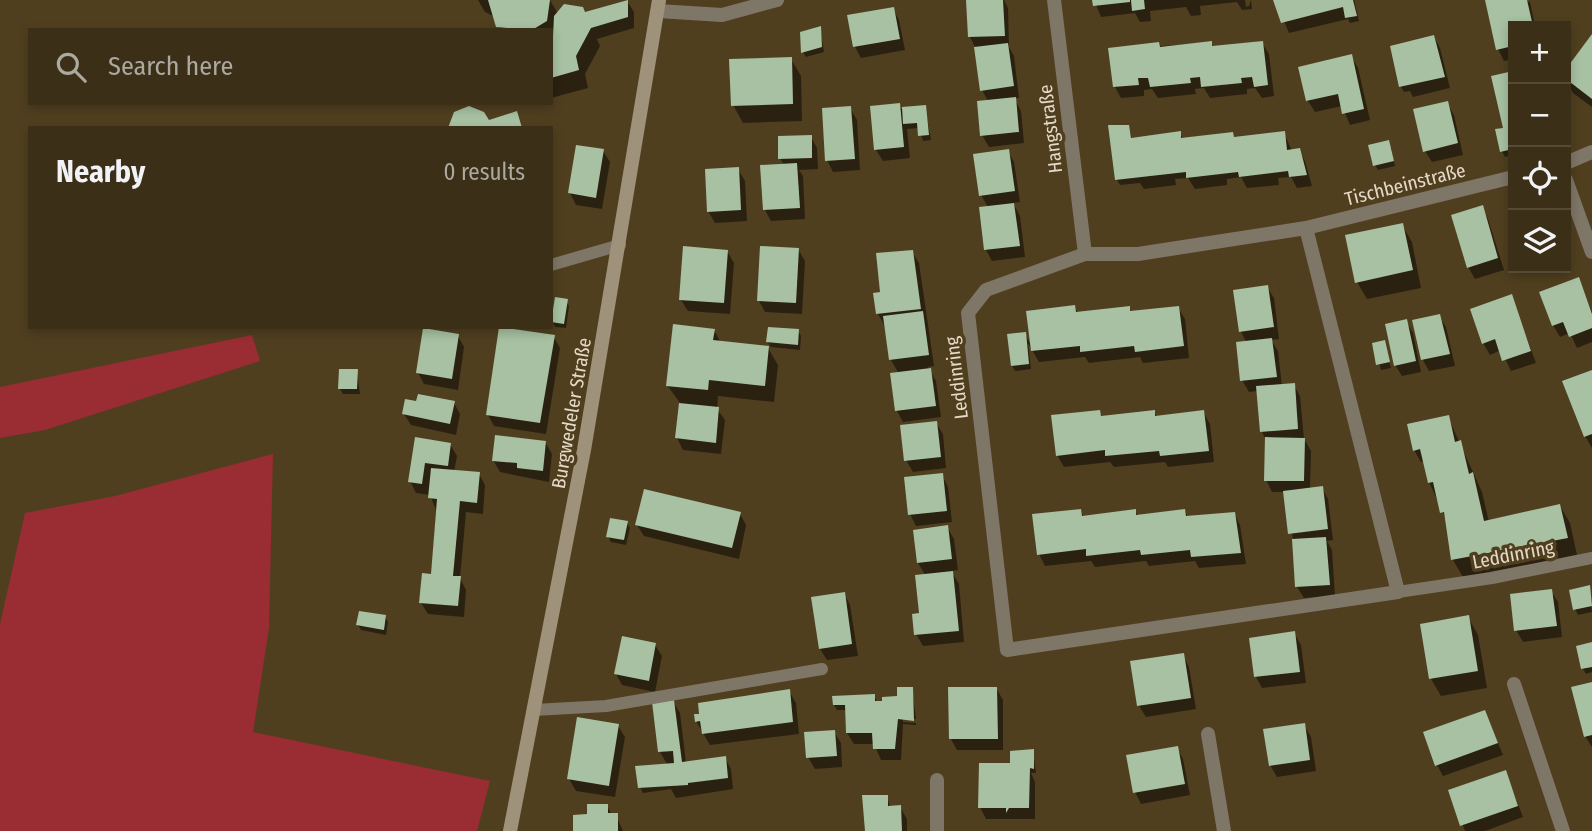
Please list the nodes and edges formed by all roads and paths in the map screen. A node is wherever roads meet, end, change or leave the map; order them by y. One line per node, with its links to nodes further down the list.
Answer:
1 (777, 0): 3 (street)
2 (1054, 0): 11 (street, Hangstraße)
3 (658, 6): 9 (main road, Burgwedeler Straße)
4 (1592, 152): 5 (street)
5 (1571, 161)
6 (1508, 178): 8 (street, Tischbeinstraße)
7 (1571, 194): 10 (street)
8 (1306, 228): 11 (street, Leddinring); 14 (street)
9 (620, 245): 12 (lane); 17 (main road, Burgwedeler Straße)
10 (1592, 252)
11 (1085, 254): 14 (street, Leddinring)
12 (553, 264)
13 (1592, 558): 14 (lane, Leddinring)
14 (1398, 592)
15 (822, 669): 17 (lane)
16 (1514, 684): 23 (street)
17 (534, 710): 20 (main road, Burgwedeler Straße)
18 (1208, 734): 22 (street)
19 (937, 780): 21 (street)
20 (510, 831)
21 (937, 831)
22 (1224, 831)
23 (1563, 831)

